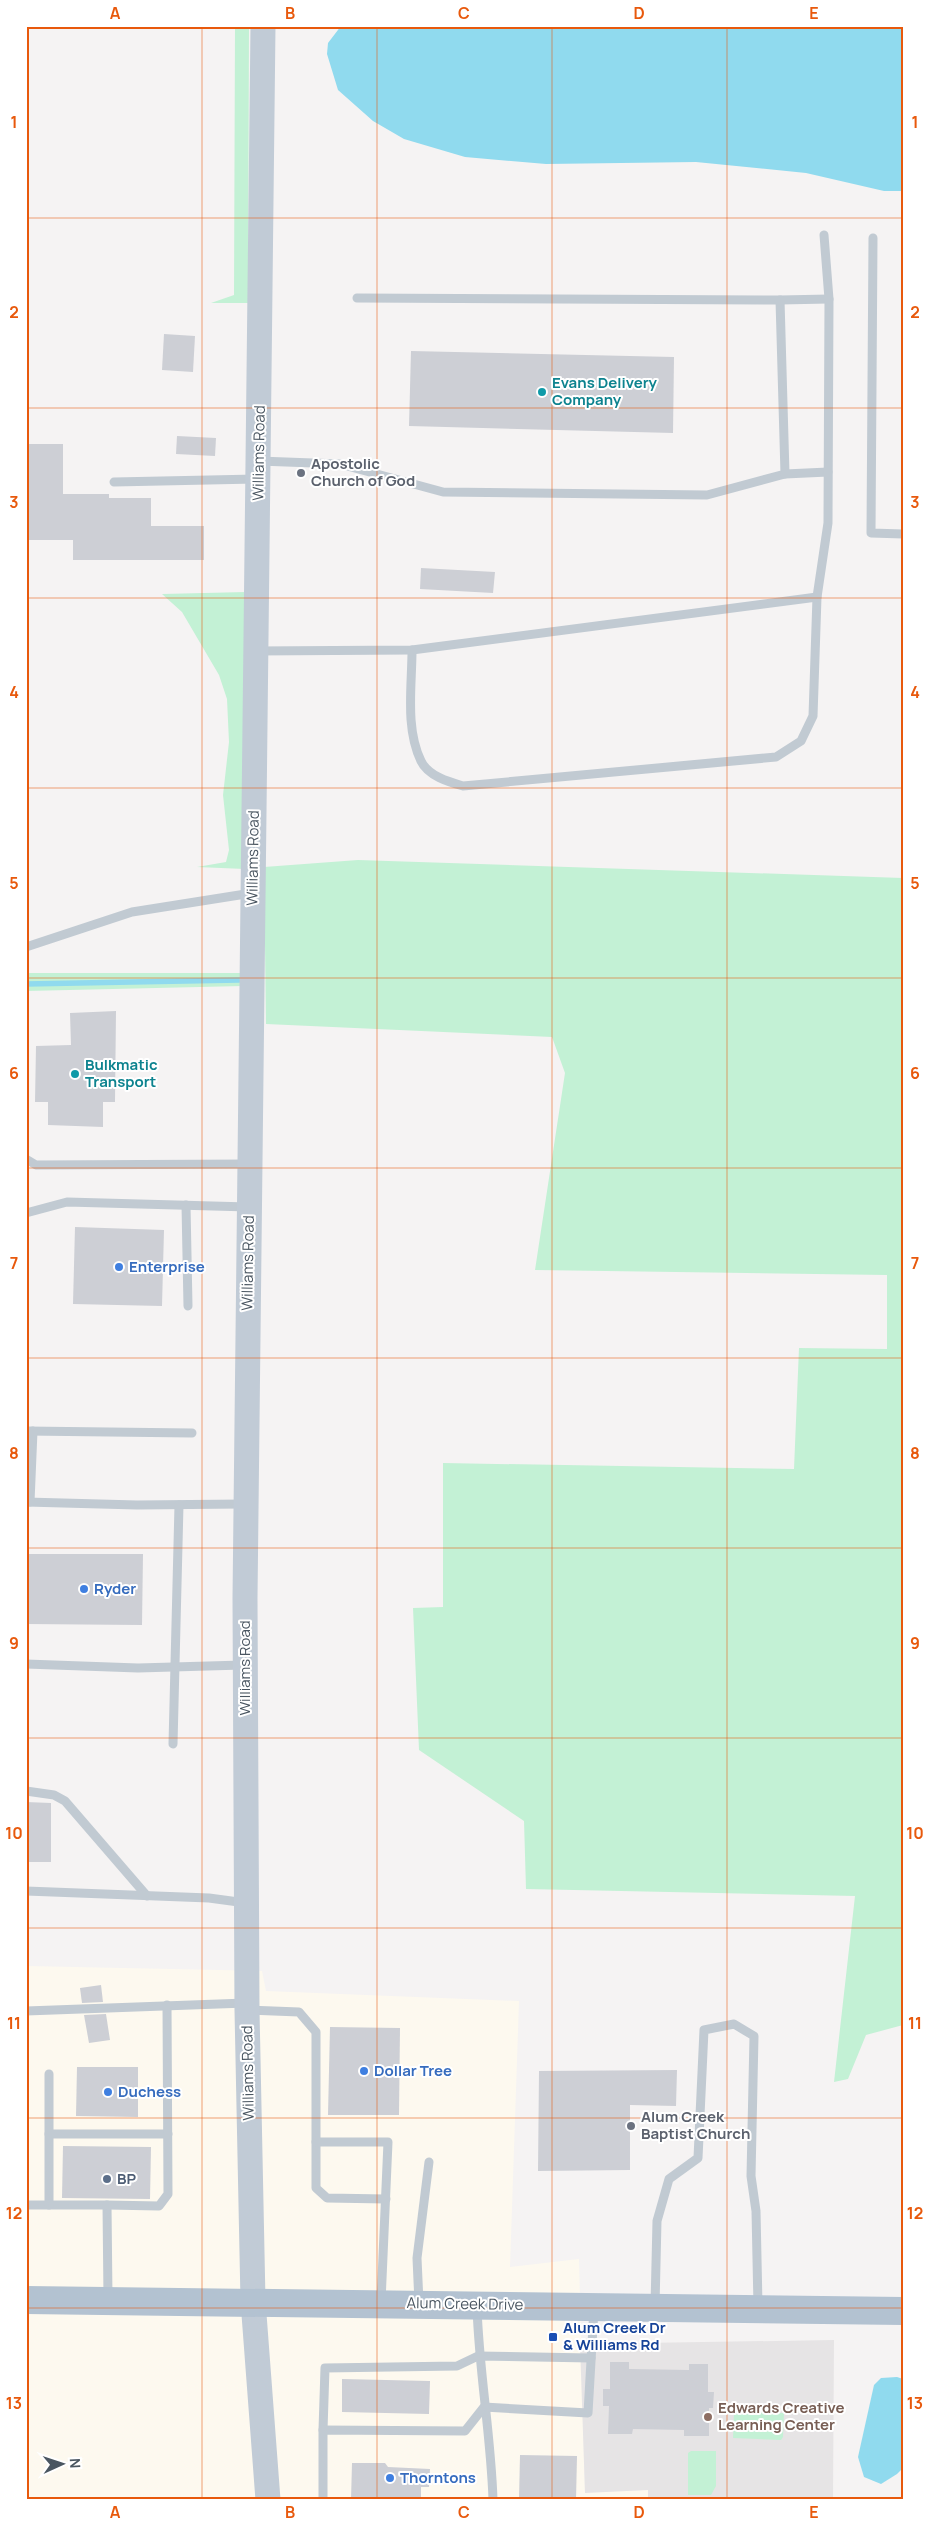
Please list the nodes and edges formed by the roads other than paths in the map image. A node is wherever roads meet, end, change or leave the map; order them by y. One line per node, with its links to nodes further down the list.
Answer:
1 (263, 26): 7 (main road, Williams Road)
2 (824, 235): 5 (lane)
3 (873, 238): 11 (lane)
4 (357, 298): 6 (lane)
5 (829, 299): 6 (lane); 8 (lane)
6 (780, 300): 9 (lane)
7 (259, 470): 9 (lane); 10 (lane); 14 (main road, Williams Road)
8 (828, 472): 9 (lane); 12 (lane)
9 (785, 474)
10 (114, 482)
11 (903, 534)
12 (817, 597): 13 (lane); 13 (lane)
13 (412, 650): 14 (lane)
14 (256, 651): 15 (main road, Williams Road)
15 (252, 893): 16 (lane); 18 (main road, Williams Road)
16 (26, 947)
17 (26, 1159): 18 (lane)
18 (249, 1164): 20 (main road, Williams Road)
19 (186, 1205): 20 (lane); 21 (lane); 22 (lane)
20 (249, 1207): 26 (main road, Williams Road)
21 (26, 1213)
22 (188, 1306)
23 (30, 1431): 24 (lane); 25 (lane)
24 (192, 1433)
25 (28, 1502): 27 (lane)
26 (246, 1504): 27 (lane); 29 (main road, Williams Road)
27 (179, 1505): 30 (lane)
28 (26, 1664): 30 (lane)
29 (245, 1665): 30 (lane); 35 (main road, Williams Road)
30 (175, 1667): 31 (lane)
31 (174, 1744)
32 (26, 1791): 34 (lane)
33 (26, 1891): 34 (lane)
34 (147, 1896): 35 (lane)
35 (247, 1903): 37 (main road, Williams Road)
36 (167, 2005): 37 (lane); 38 (lane); 41 (lane)
37 (247, 2007): 42 (lane); 50 (main road, Williams Road)
38 (26, 2011)
39 (49, 2074): 40 (lane)
40 (49, 2134): 41 (lane); 46 (lane)
41 (168, 2134): 47 (lane)
42 (316, 2142): 44 (lane); 44 (lane)
43 (430, 2162): 52 (lane)
44 (386, 2199): 51 (lane)
45 (26, 2205): 46 (lane)
46 (49, 2205): 47 (lane)
47 (107, 2205): 49 (lane)
48 (26, 2300): 49 (main road, Alum Creek Drive)
49 (108, 2300): 50 (main road, Alum Creek Drive)
50 (253, 2301): 51 (main road, Alum Creek Drive); 62 (main road, Williams Road)
51 (381, 2303): 52 (main road, Alum Creek Drive)
52 (419, 2304): 53 (main road, Alum Creek Drive)
53 (476, 2304): 54 (main road, Alum Creek Drive); 58 (lane)
54 (594, 2306): 55 (main road, Alum Creek Drive); 59 (lane)
55 (655, 2307): 56 (main road, Alum Creek Drive); 56 (lane)
56 (758, 2309): 57 (main road, Alum Creek Drive)
57 (903, 2311)
58 (478, 2356): 59 (lane); 60 (lane); 61 (lane)
59 (592, 2358): 60 (lane)
60 (484, 2407): 61 (lane); 64 (lane)
61 (323, 2430): 63 (lane)
62 (268, 2500)
63 (323, 2500)
64 (493, 2500)

